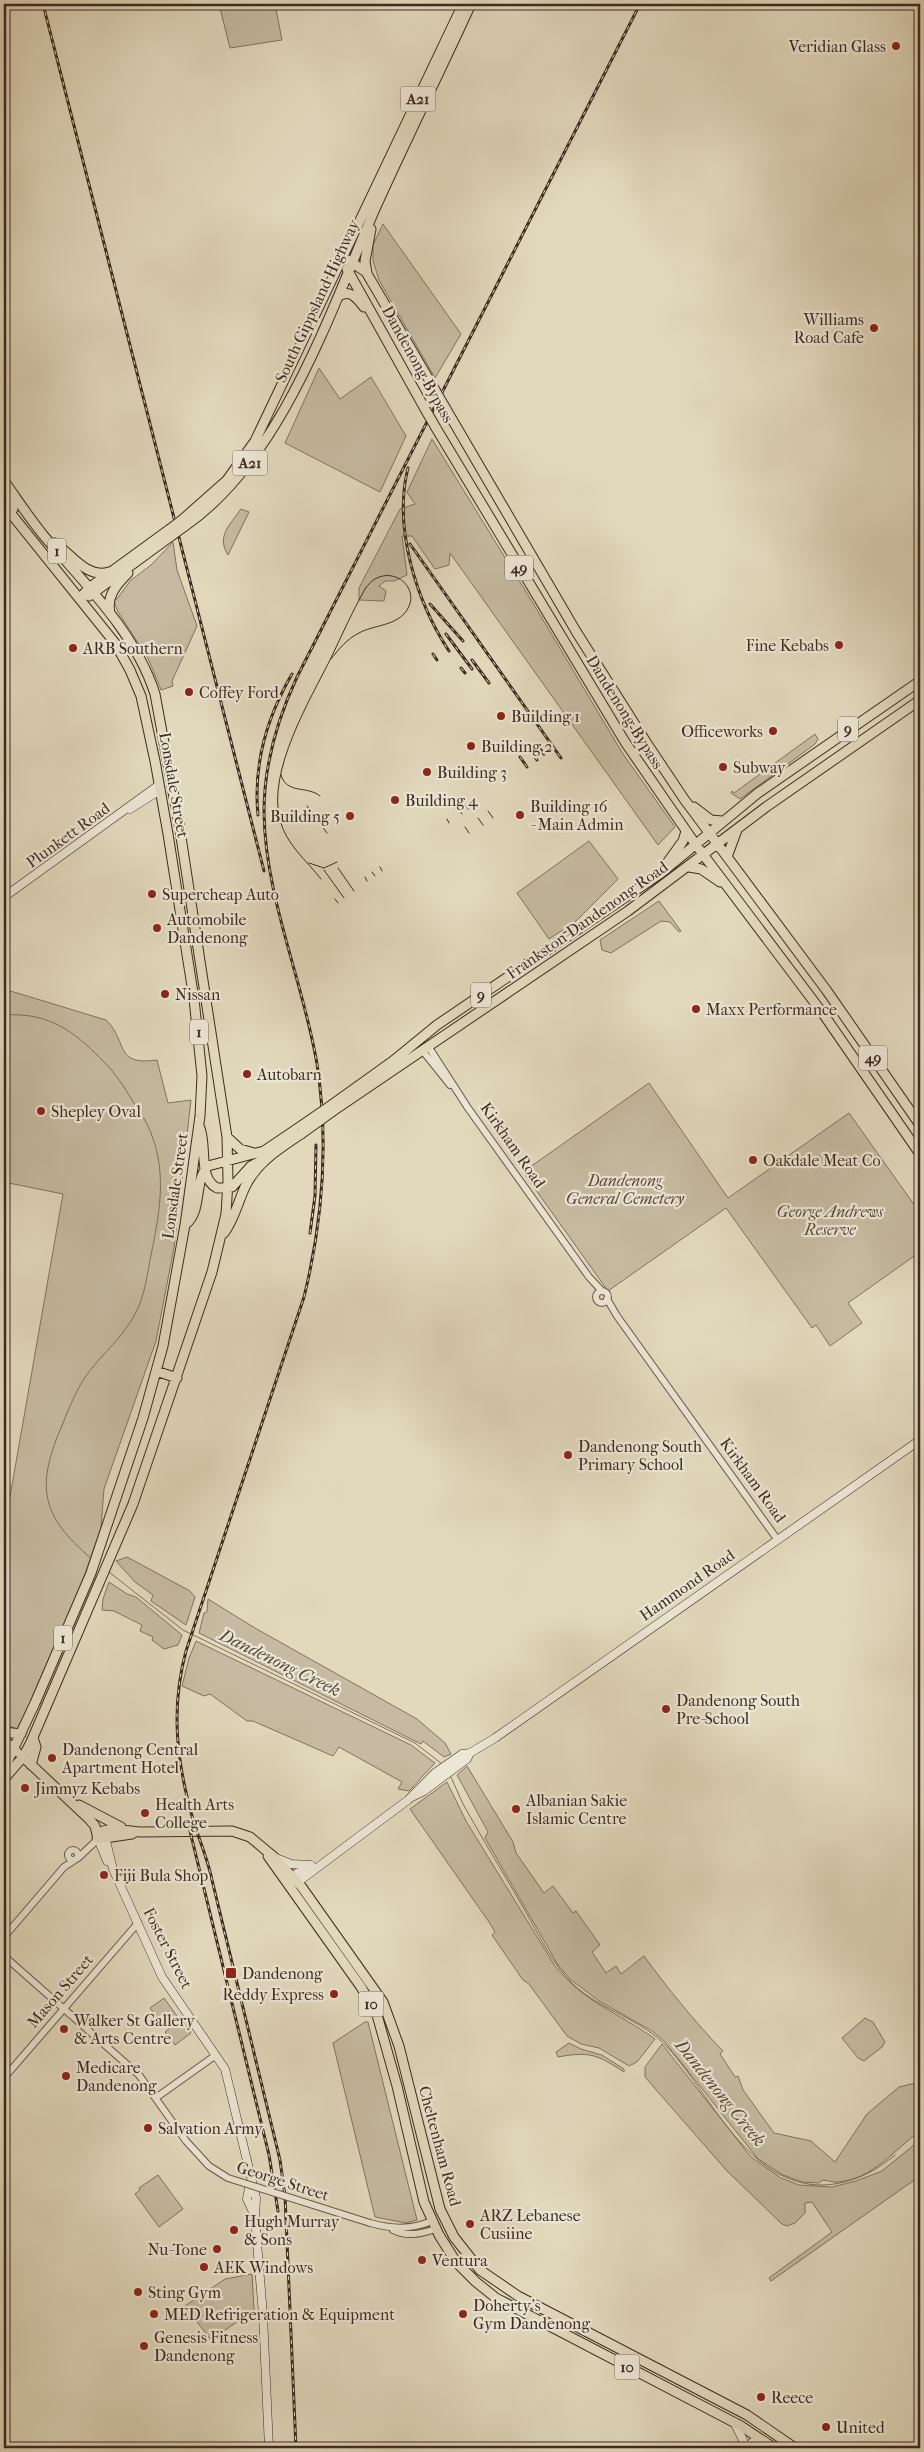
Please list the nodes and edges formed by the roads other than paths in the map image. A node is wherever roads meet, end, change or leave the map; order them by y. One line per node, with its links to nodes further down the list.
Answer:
1 (463, 4): 3 (main road, South Gippsland Highway / A21)
2 (472, 4): 3 (main road, South Gippsland Highway / A21)
3 (400, 147): 4 (main road, South Gippsland Highway / A21); 5 (main road, South Gippsland Highway / A21)
4 (375, 209): 6 (main road, South Gippsland Highway / A21); 8 (main road, 49)
5 (343, 259): 6 (main road, 49); 7 (main road, Dandenong Bypass / 49); 12 (main road, South Gippsland Highway / A21)
6 (353, 262): 7 (main road, South Gippsland Highway / A21); 8 (main road, Dandenong Bypass / 49)
7 (349, 272): 9 (main road, South Gippsland Highway / A21); 10 (main road, Dandenong Bypass / 49)
8 (368, 276): 30 (main road, Dandenong Bypass / 49, bridge)
9 (337, 299): 10 (main road, 49); 11 (main road, South Gippsland Highway / A21)
10 (379, 324): 33 (main road, Dandenong Bypass / 49, bridge)
11 (301, 376): 12 (main road); 13 (main road, South Gippsland Highway / A21)
12 (286, 377): 13 (main road); 17 (main road, South Gippsland Highway / A21)
13 (296, 385): 17 (main road, South Gippsland Highway / A21)
14 (4, 481): 19 (main road, 1)
15 (4, 496): 21 (main road)
16 (4, 505): 21 (main road, 1)
17 (184, 522): 18 (main road, South Gippsland Highway, bridge)
18 (170, 532): 20 (main road, South Gippsland Highway); 22 (main road, South Gippsland Highway)
19 (43, 534): 22 (main road); 23 (main road, 1)
20 (151, 550): 23 (main road, South Gippsland Highway); 25 (main road)
21 (39, 551): 24 (main road, 1)
22 (110, 572): 23 (main road, South Gippsland Highway)
23 (91, 591): 24 (main road, South Gippsland Highway); 25 (main road, Lonsdale Street / 1)
24 (80, 599): 29 (main road, Lonsdale Street / 1)
25 (110, 613): 28 (main road, Lonsdale Street / 1)
26 (920, 681): 31 (main road, Frankston-Dandenong Road / 9)
27 (920, 700): 32 (main road, Frankston-Dandenong Road / 9)
28 (171, 782): 29 (main road); 44 (main road, Lonsdale Street / 1)
29 (160, 788): 42 (main road, Plunkett Road); 46 (main road, Lonsdale Street / 1)
30 (684, 799): 31 (main road); 34 (main road, Dandenong Bypass / 49)
31 (722, 821): 34 (main road, Frankston-Dandenong Road / 9)
32 (738, 828): 36 (main road, Frankston-Dandenong Road / 9); 38 (main road)
33 (686, 831): 35 (main road, Dandenong Bypass / 49); 40 (main road)
34 (709, 832): 35 (main road, Frankston-Dandenong Road / 9); 36 (main road, Dandenong Bypass / 49)
35 (696, 845): 37 (main road, Dandenong Bypass / 49); 40 (main road, Frankston-Dandenong Road / 9)
36 (718, 845): 37 (main road, Frankston-Dandenong Road / 9); 38 (main road, Dandenong Bypass / 49)
37 (703, 856): 39 (main road, Frankston-Dandenong Road / 9); 41 (main road, Dandenong Bypass / 49)
38 (727, 857): 53 (main road, Dandenong Bypass / 49)
39 (689, 867): 41 (main road); 45 (main road, Frankston-Dandenong Road / 9)
40 (661, 873): 43 (main road, Frankston-Dandenong Road / 9)
41 (726, 886): 57 (main road, Dandenong Bypass / 49)
42 (4, 897)
43 (580, 926): 45 (main road); 47 (main road, Frankston-Dandenong Road / 9)
44 (195, 938): 46 (main road); 55 (main road, Lonsdale Street / 1)
45 (588, 939): 48 (main road, Frankston-Dandenong Road / 9)
46 (185, 940): 52 (main road, Lonsdale Street / 1)
47 (513, 973): 48 (main road); 49 (main road, Frankston-Dandenong Road / 9)
48 (521, 985): 50 (main road, Frankston-Dandenong Road / 9)
49 (420, 1039): 50 (main road, Kirkham Road); 51 (main road, Frankston-Dandenong Road / 9)
50 (425, 1048): 51 (main road, Frankston-Dandenong Road / 9); 64 (street, Kirkham Road)
51 (333, 1108): 54 (main road, Frankston-Dandenong Road / 9, bridge)
52 (199, 1125): 60 (main road); 62 (main road, Lonsdale Street / 1)
53 (920, 1125)
54 (301, 1130): 56 (main road, Frankston-Dandenong Road / 9); 58 (main road, Frankston-Dandenong Road / 9)
55 (227, 1137): 56 (main road); 59 (main road, Lonsdale Street / 1)
56 (257, 1153): 59 (main road, Frankston-Dandenong Road / 9)
57 (920, 1154)
58 (268, 1157): 61 (main road); 63 (main road, Frankston-Dandenong Road / 9)
59 (228, 1160): 60 (main road, 9); 61 (main road, Lonsdale Street / 1)
60 (205, 1170): 61 (main road); 62 (main road)
61 (228, 1189): 63 (main road, Lonsdale Street / 1)
62 (185, 1225): 66 (main road, Lonsdale Street / 1)
63 (222, 1235): 67 (main road, Lonsdale Street / 1)
64 (599, 1293): 65 (street); 65 (street)
65 (605, 1301): 70 (street, Kirkham Road)
66 (156, 1371): 67 (main road); 69 (main road, Lonsdale Street / 1)
67 (177, 1378): 71 (main road, Lonsdale Street / 1)
68 (920, 1440): 70 (main road, Hammond Road)
69 (104, 1536): 71 (main road); 73 (main road, Lonsdale Street / 1)
70 (777, 1539): 91 (main road, Hammond Road)
71 (116, 1543): 74 (main road, Lonsdale Street / 1)
72 (4, 1732): 73 (main road)
73 (21, 1734): 76 (main road, Lonsdale Street / 1)
74 (33, 1738): 77 (main road, 1); 78 (main road)
75 (4, 1740): 76 (main road, Foster Street)
76 (14, 1749): 77 (main road, Foster Street / 10); 79 (main road, Lonsdale Street / 1)
77 (23, 1757): 78 (main road, Foster Street / 10); 80 (main road, 1)
78 (31, 1765): 81 (main road, Foster Street / 10)
79 (4, 1769)
80 (4, 1779)
81 (68, 1798): 82 (main road, Foster Street / 10); 85 (main road, Foster Street / 10)
82 (77, 1804): 83 (main road, 10); 85 (main road, Foster Street / 10)
83 (126, 1829): 84 (main road, Cheltenham Road / 10); 85 (main road, Cheltenham Road / 10)
84 (140, 1832): 85 (main road, Cheltenham Road / 10); 87 (main road, Cheltenham Road / 10)
85 (101, 1836): 86 (street); 88 (main road, Foster Street); 94 (main road, Foster Street)
86 (88, 1847): 88 (street); 90 (street)
87 (266, 1851): 89 (main road, Cheltenham Road / 10); 96 (main road, Cheltenham Road / 10)
88 (102, 1852): 94 (main road, Foster Street)
89 (274, 1857): 92 (main road); 95 (main road, Cheltenham Road / 10)
90 (77, 1859): 93 (street); 93 (street)
91 (323, 1861): 92 (main road, Hammond Road); 95 (main road, Hammond Road)
92 (311, 1865): 95 (main road, Hammond Road)
93 (64, 1867): 98 (street)
94 (113, 1869): 97 (main road, Foster Street)
95 (295, 1879): 96 (main road); 99 (main road, Cheltenham Road / 10)
96 (288, 1886): 100 (main road, Cheltenham Road / 10)
97 (138, 1923): 104 (street, Mason Street); 105 (main road, Foster Street)
98 (4, 1937)
99 (341, 1941): 100 (main road); 102 (main road, Cheltenham Road / 10)
100 (332, 1947): 103 (main road, Cheltenham Road / 10)
101 (4, 1956): 104 (street, George Street)
102 (383, 2002): 103 (main road); 107 (main road, Cheltenham Road / 10)
103 (374, 2008): 108 (main road, Cheltenham Road / 10)
104 (62, 2009): 106 (street, Mason Street); 109 (street, George Street)
105 (216, 2055): 109 (street); 117 (main road, Foster Street)
106 (4, 2078)
107 (409, 2084): 108 (main road); 110 (main road, Cheltenham Road / 10)
108 (397, 2086): 111 (main road, Cheltenham Road / 10)
109 (157, 2097): 111 (street, George Street, bridge)
110 (444, 2220): 111 (main road); 112 (main road, Cheltenham Road / 10)
111 (433, 2225): 113 (main road, Cheltenham Road / 10)
112 (694, 2388): 113 (main road); 115 (main road, Cheltenham Road / 10)
113 (688, 2398): 114 (main road, Cheltenham Road / 10)
114 (734, 2422): 116 (main road, Cheltenham Road / 10); 118 (main road)
115 (772, 2432): 116 (main road); 121 (main road, Cheltenham Road / 10)
116 (762, 2439): 118 (main road); 119 (main road); 120 (main road, Cheltenham Road / 10)
117 (268, 2448)
118 (743, 2448)
119 (756, 2448)
120 (774, 2448)
121 (795, 2448)

